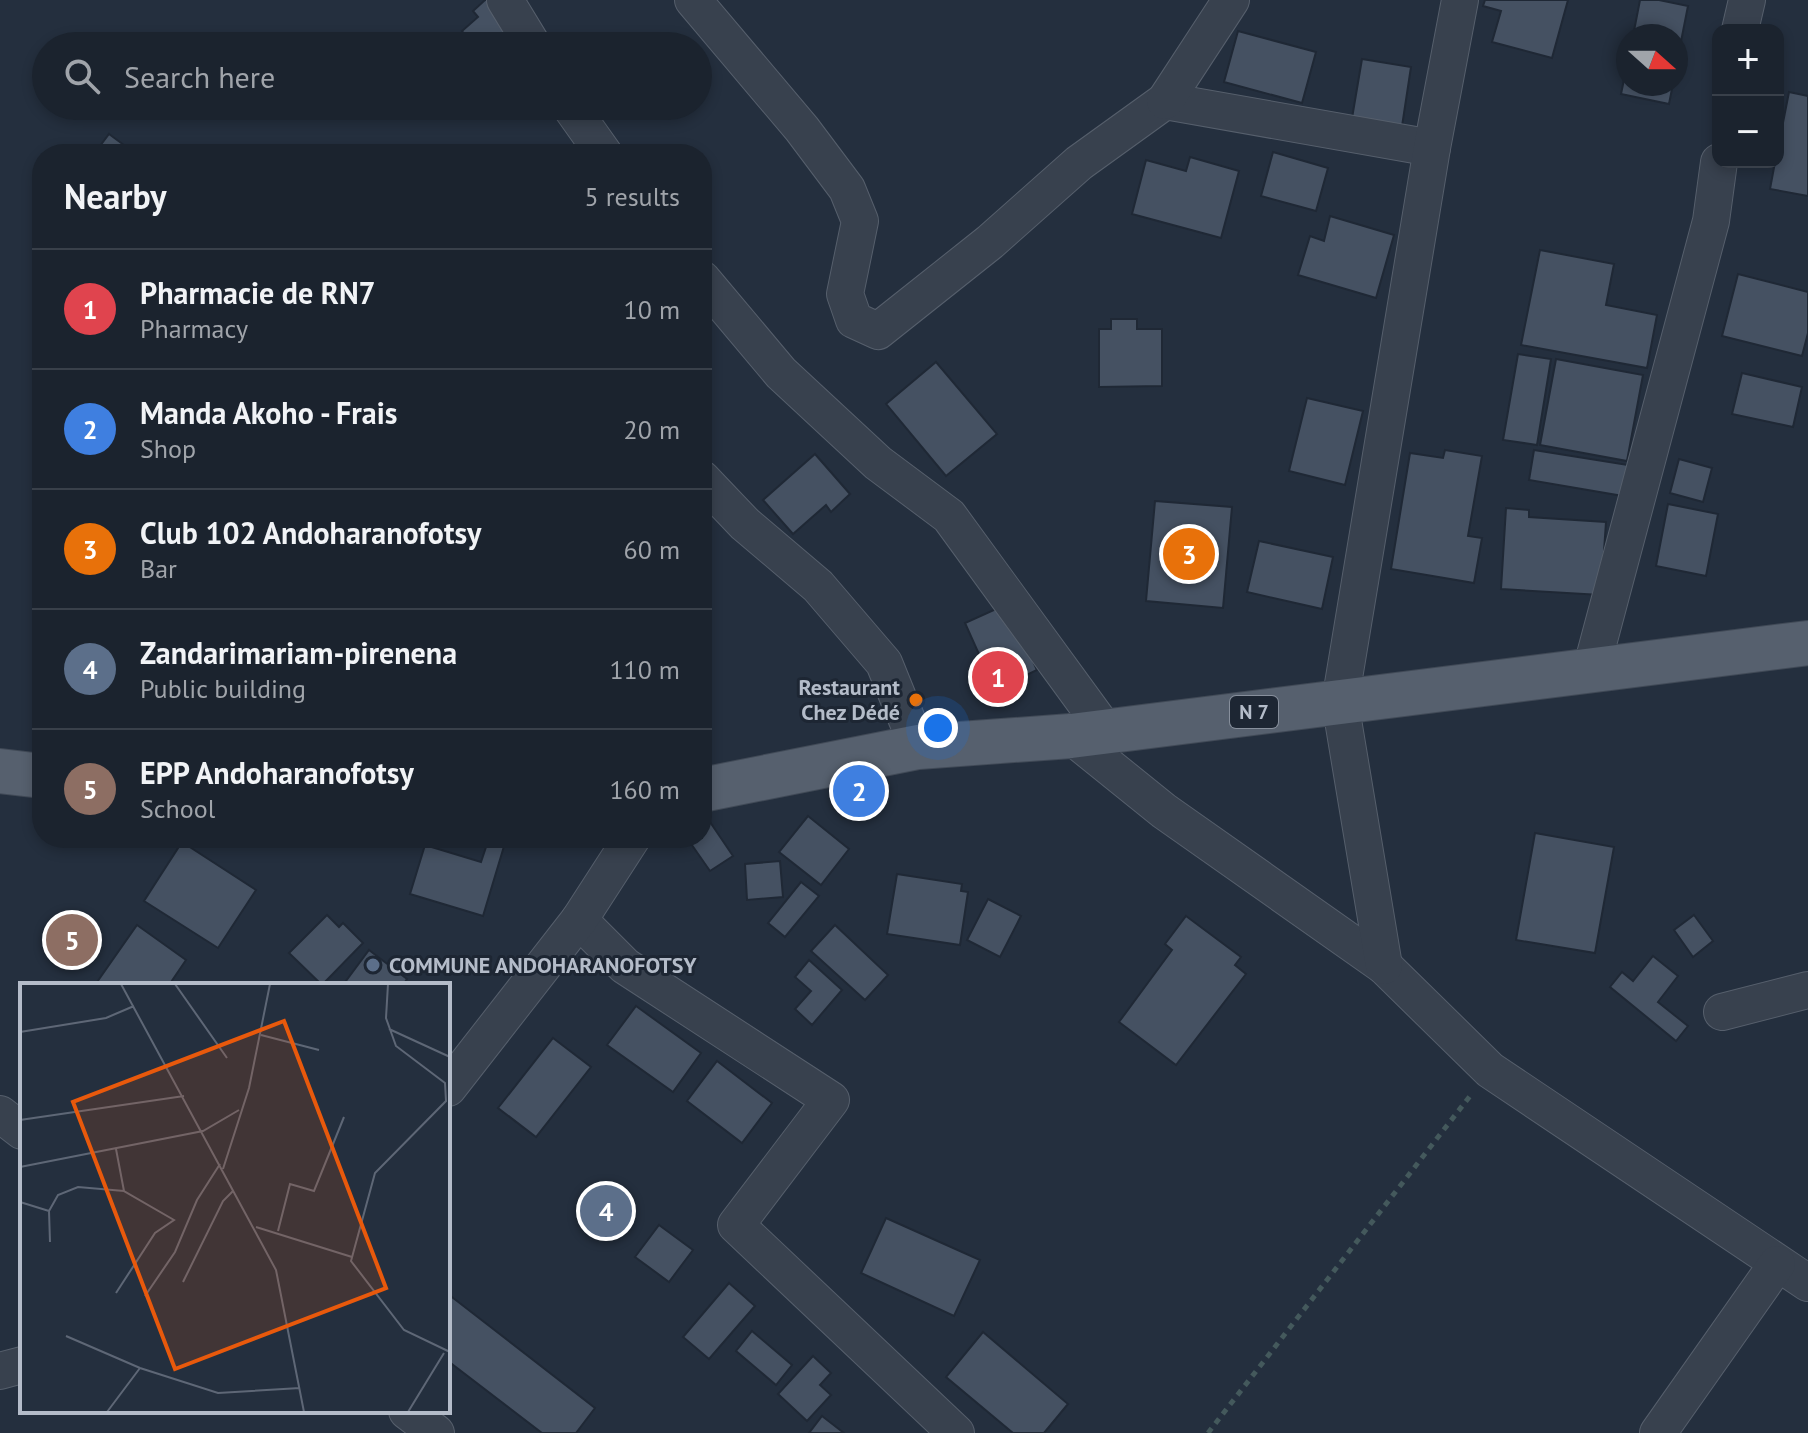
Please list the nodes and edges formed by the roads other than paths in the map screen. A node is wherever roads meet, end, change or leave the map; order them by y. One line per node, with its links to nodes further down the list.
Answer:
1 (505, 0): 7 (street)
2 (693, 0): 8 (street)
3 (1231, 0): 8 (street)
4 (1460, 0): 11 (street)
5 (1747, 0): 6 (street)
6 (1741, 24)
7 (524, 32)
8 (1165, 101): 11 (street)
9 (580, 120): 10 (street)
10 (597, 144)
11 (1432, 148): 17 (street)
12 (1718, 168): 16 (street)
13 (712, 291): 18 (street)
14 (712, 489): 19 (street)
15 (1808, 643): 16 (main road, N 7)
16 (1591, 670): 17 (main road, N 7)
17 (1340, 702): 18 (main road, N 7); 25 (street)
18 (1088, 733): 19 (main road, N 7); 25 (street)
19 (918, 747): 22 (main road, N 7)
20 (0, 771): 21 (main road)
21 (32, 775)
22 (712, 788)
23 (626, 848): 24 (street)
24 (579, 920): 28 (street); 37 (street)
25 (1384, 966): 31 (street)
26 (1808, 990): 27 (street)
27 (1722, 1012)
28 (450, 1085)
29 (0, 1114): 30 (street)
30 (20, 1129)
31 (1777, 1264): 32 (street); 38 (street)
32 (1808, 1283)
33 (20, 1366): 34 (street)
34 (0, 1371)
35 (410, 1413): 36 (street)
36 (436, 1433)
37 (956, 1433)
38 (1658, 1433)

